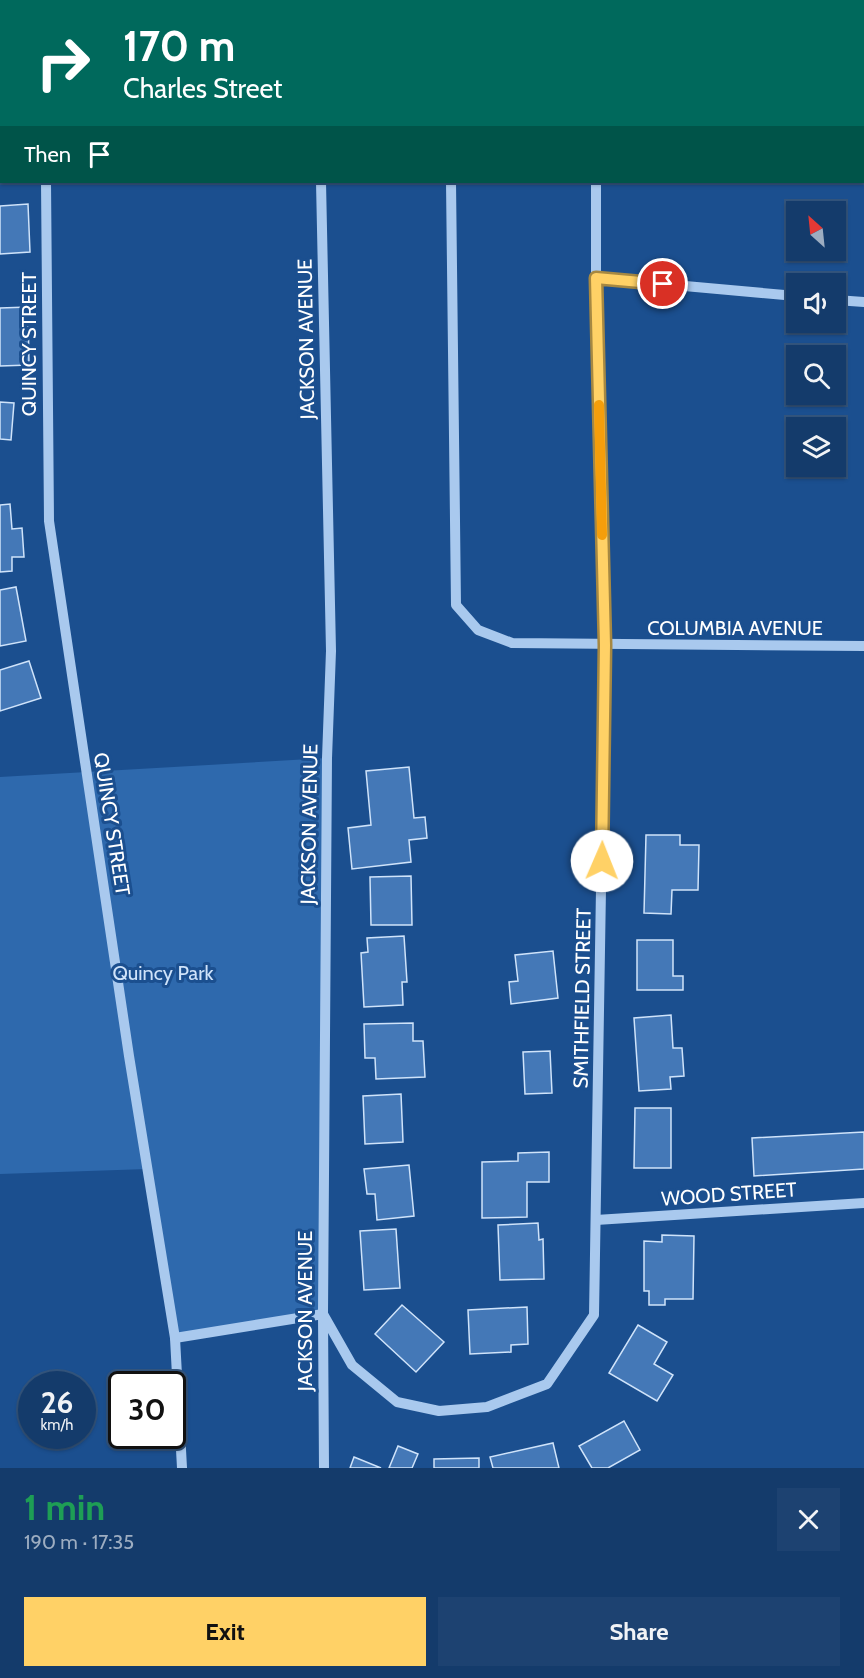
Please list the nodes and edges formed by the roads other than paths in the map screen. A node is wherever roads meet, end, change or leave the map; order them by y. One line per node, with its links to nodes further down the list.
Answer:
1 (46, 183): 14 (street, QUINCY STREET)
2 (321, 183): 13 (street, JACKSON AVENUE)
3 (451, 183): 9 (street, COLUMBIA AVENUE)
4 (596, 183): 5 (street, SMITHFIELD STREET)
5 (596, 278): 6 (street); 9 (street, SMITHFIELD STREET)
6 (786, 295)
7 (846, 301): 8 (street)
8 (864, 302)
9 (605, 645): 10 (street, COLUMBIA AVENUE); 12 (street, SMITHFIELD STREET)
10 (864, 646)
11 (864, 1203): 12 (street, WOOD STREET)
12 (596, 1220): 13 (street, SMITHFIELD STREET)
13 (322, 1314): 14 (street); 16 (street, JACKSON AVENUE)
14 (175, 1338): 15 (street, QUINCY STREET)
15 (182, 1468)
16 (324, 1468)

